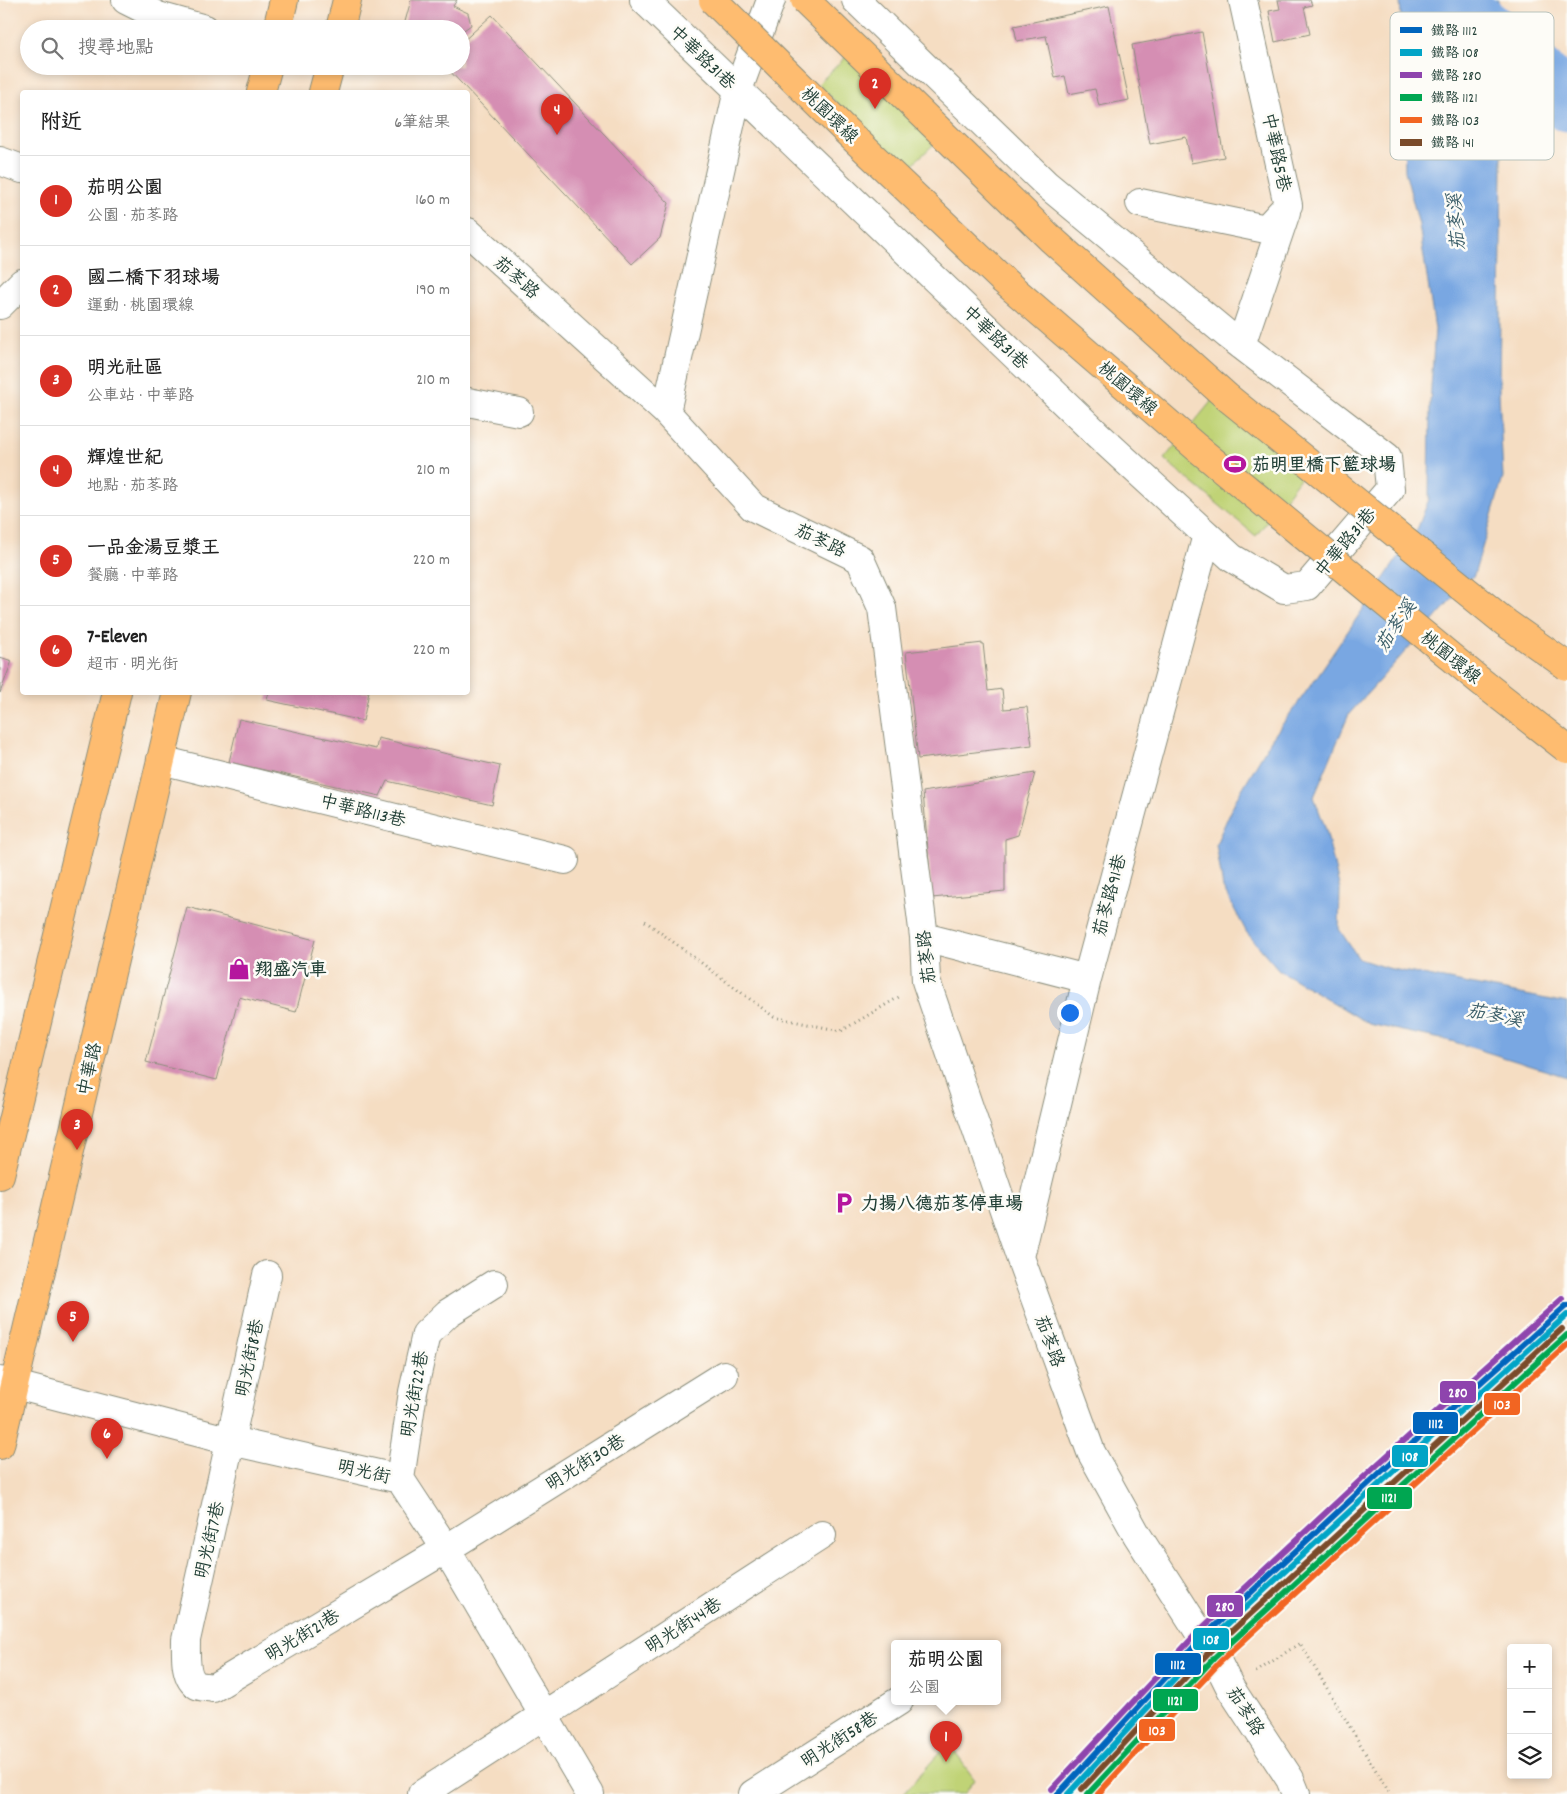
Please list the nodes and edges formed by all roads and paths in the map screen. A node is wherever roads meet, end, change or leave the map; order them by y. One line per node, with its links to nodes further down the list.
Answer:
1 (126, 0): 10 (street)
2 (284, 0): 11 (main road)
3 (347, 0): 12 (main road)
4 (644, 0): 17 (street, 中華路31巷)
5 (713, 0): 33 (main road, 桃園環線, bridge)
6 (770, 0): 17 (street)
7 (805, 0): 30 (main road, bridge)
8 (856, 0): 25 (street, 中華路31巷)
9 (1243, 0): 21 (street, 中華路5巷)
10 (172, 20)
11 (279, 20)
12 (342, 20)
13 (266, 75): 15 (main road)
14 (328, 75): 16 (main road)
15 (262, 90)
16 (324, 90)
17 (738, 90): 28 (street); 29 (street, 中華路31巷)
18 (0, 161): 19 (street)
19 (20, 168)
20 (1140, 203): 21 (street, 中華路5巷)
21 (1288, 205): 25 (street)
22 (470, 234): 28 (street, 茄苳路)
23 (20, 285): 24 (street)
24 (0, 305)
25 (1241, 345): 29 (street, 中華路31巷)
26 (470, 402): 27 (street)
27 (519, 412)
28 (666, 412): 37 (street, 茄苳路)
29 (1207, 535): 38 (street, 茄苳路91巷)
30 (1567, 666)
31 (115, 695): 40 (main road)
32 (176, 695): 34 (main road, 中華路)
33 (1567, 749)
34 (161, 760): 35 (street, 中華路113巷); 45 (main road, 中華路)
35 (565, 860)
36 (645, 920): 39 (path)
37 (924, 937): 38 (street); 39 (street, 茄苳路)
38 (1086, 979): 41 (street, 茄苳路91巷)
39 (926, 981): 41 (street, 茄苳路)
40 (0, 1175)
41 (1020, 1257): 52 (street, 茄苳路)
42 (267, 1275): 46 (street, 明光街8巷)
43 (494, 1284): 48 (street, 明光街22巷)
44 (724, 1375): 50 (street, 明光街30巷)
45 (7, 1383): 46 (street, 明光街); 47 (main road, 中華路)
46 (231, 1441): 48 (street, 明光街); 51 (street, 明光街7巷)
47 (0, 1445)
48 (400, 1479): 50 (street, 明光街)
49 (822, 1535): 54 (street, 明光街44巷)
50 (446, 1549): 51 (street, 明光街21巷); 54 (street, 明光街)
51 (186, 1640)
52 (1231, 1689): 58 (street, 茄苳路); 59 (path)
53 (893, 1705): 57 (street, 明光街58巷)
54 (544, 1716): 55 (street, 明光街44巷); 56 (street, 明光街)
55 (422, 1794)
56 (590, 1794)
57 (753, 1794)
58 (1296, 1794)
59 (1390, 1794)

